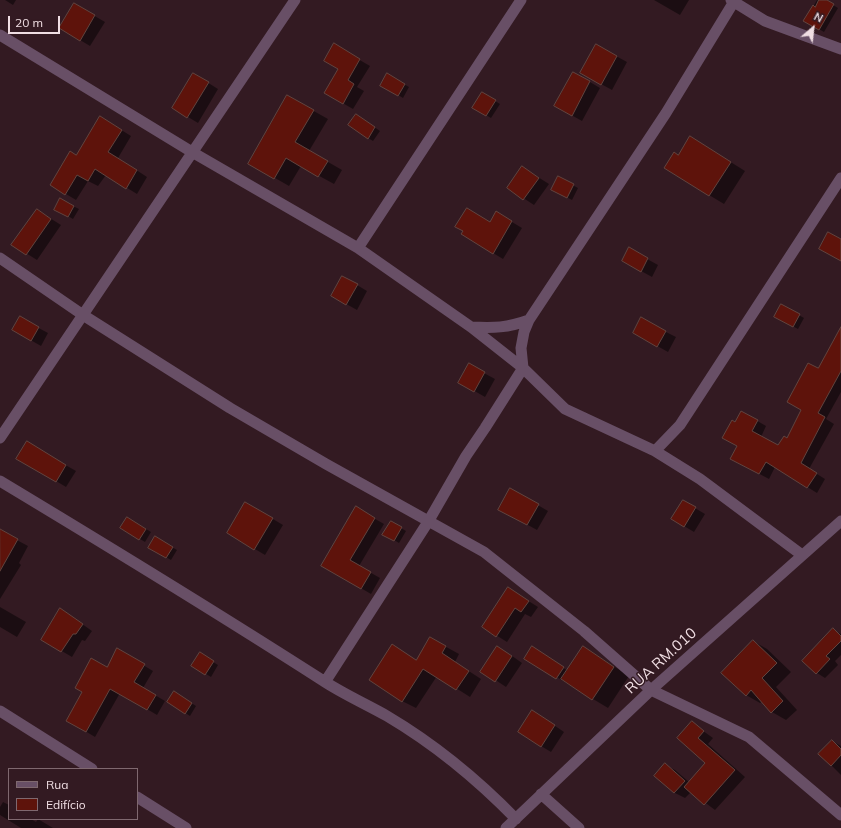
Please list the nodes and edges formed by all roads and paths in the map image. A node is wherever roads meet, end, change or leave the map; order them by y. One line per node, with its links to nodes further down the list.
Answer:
1 (295, 0): 6 (street)
2 (521, 0): 8 (street)
3 (733, 1): 5 (street); 11 (street)
4 (0, 35): 6 (street)
5 (841, 49)
6 (192, 152): 8 (street); 10 (street)
7 (841, 178): 15 (street)
8 (358, 248): 12 (street)
9 (0, 258): 10 (street)
10 (83, 314): 14 (street); 17 (street)
11 (529, 320): 12 (street); 13 (street)
12 (471, 327): 13 (street)
13 (523, 368): 15 (street); 17 (street)
14 (0, 438)
15 (655, 451): 19 (street)
16 (0, 481): 20 (street)
17 (428, 522): 20 (street); 21 (street)
18 (841, 522): 19 (street, RUA RM.010)
19 (802, 556): 21 (street, RUA RM.010)
20 (325, 682): 27 (street)
21 (651, 690): 24 (street, RUA RM.010); 26 (street)
22 (0, 711): 23 (street)
23 (90, 768)
24 (542, 794): 27 (street, RUA RM.010); 30 (street)
25 (138, 798): 28 (street)
26 (841, 815)
27 (516, 819): 29 (street, RUA RM.010)
28 (186, 828)
29 (506, 828)
30 (579, 828)

